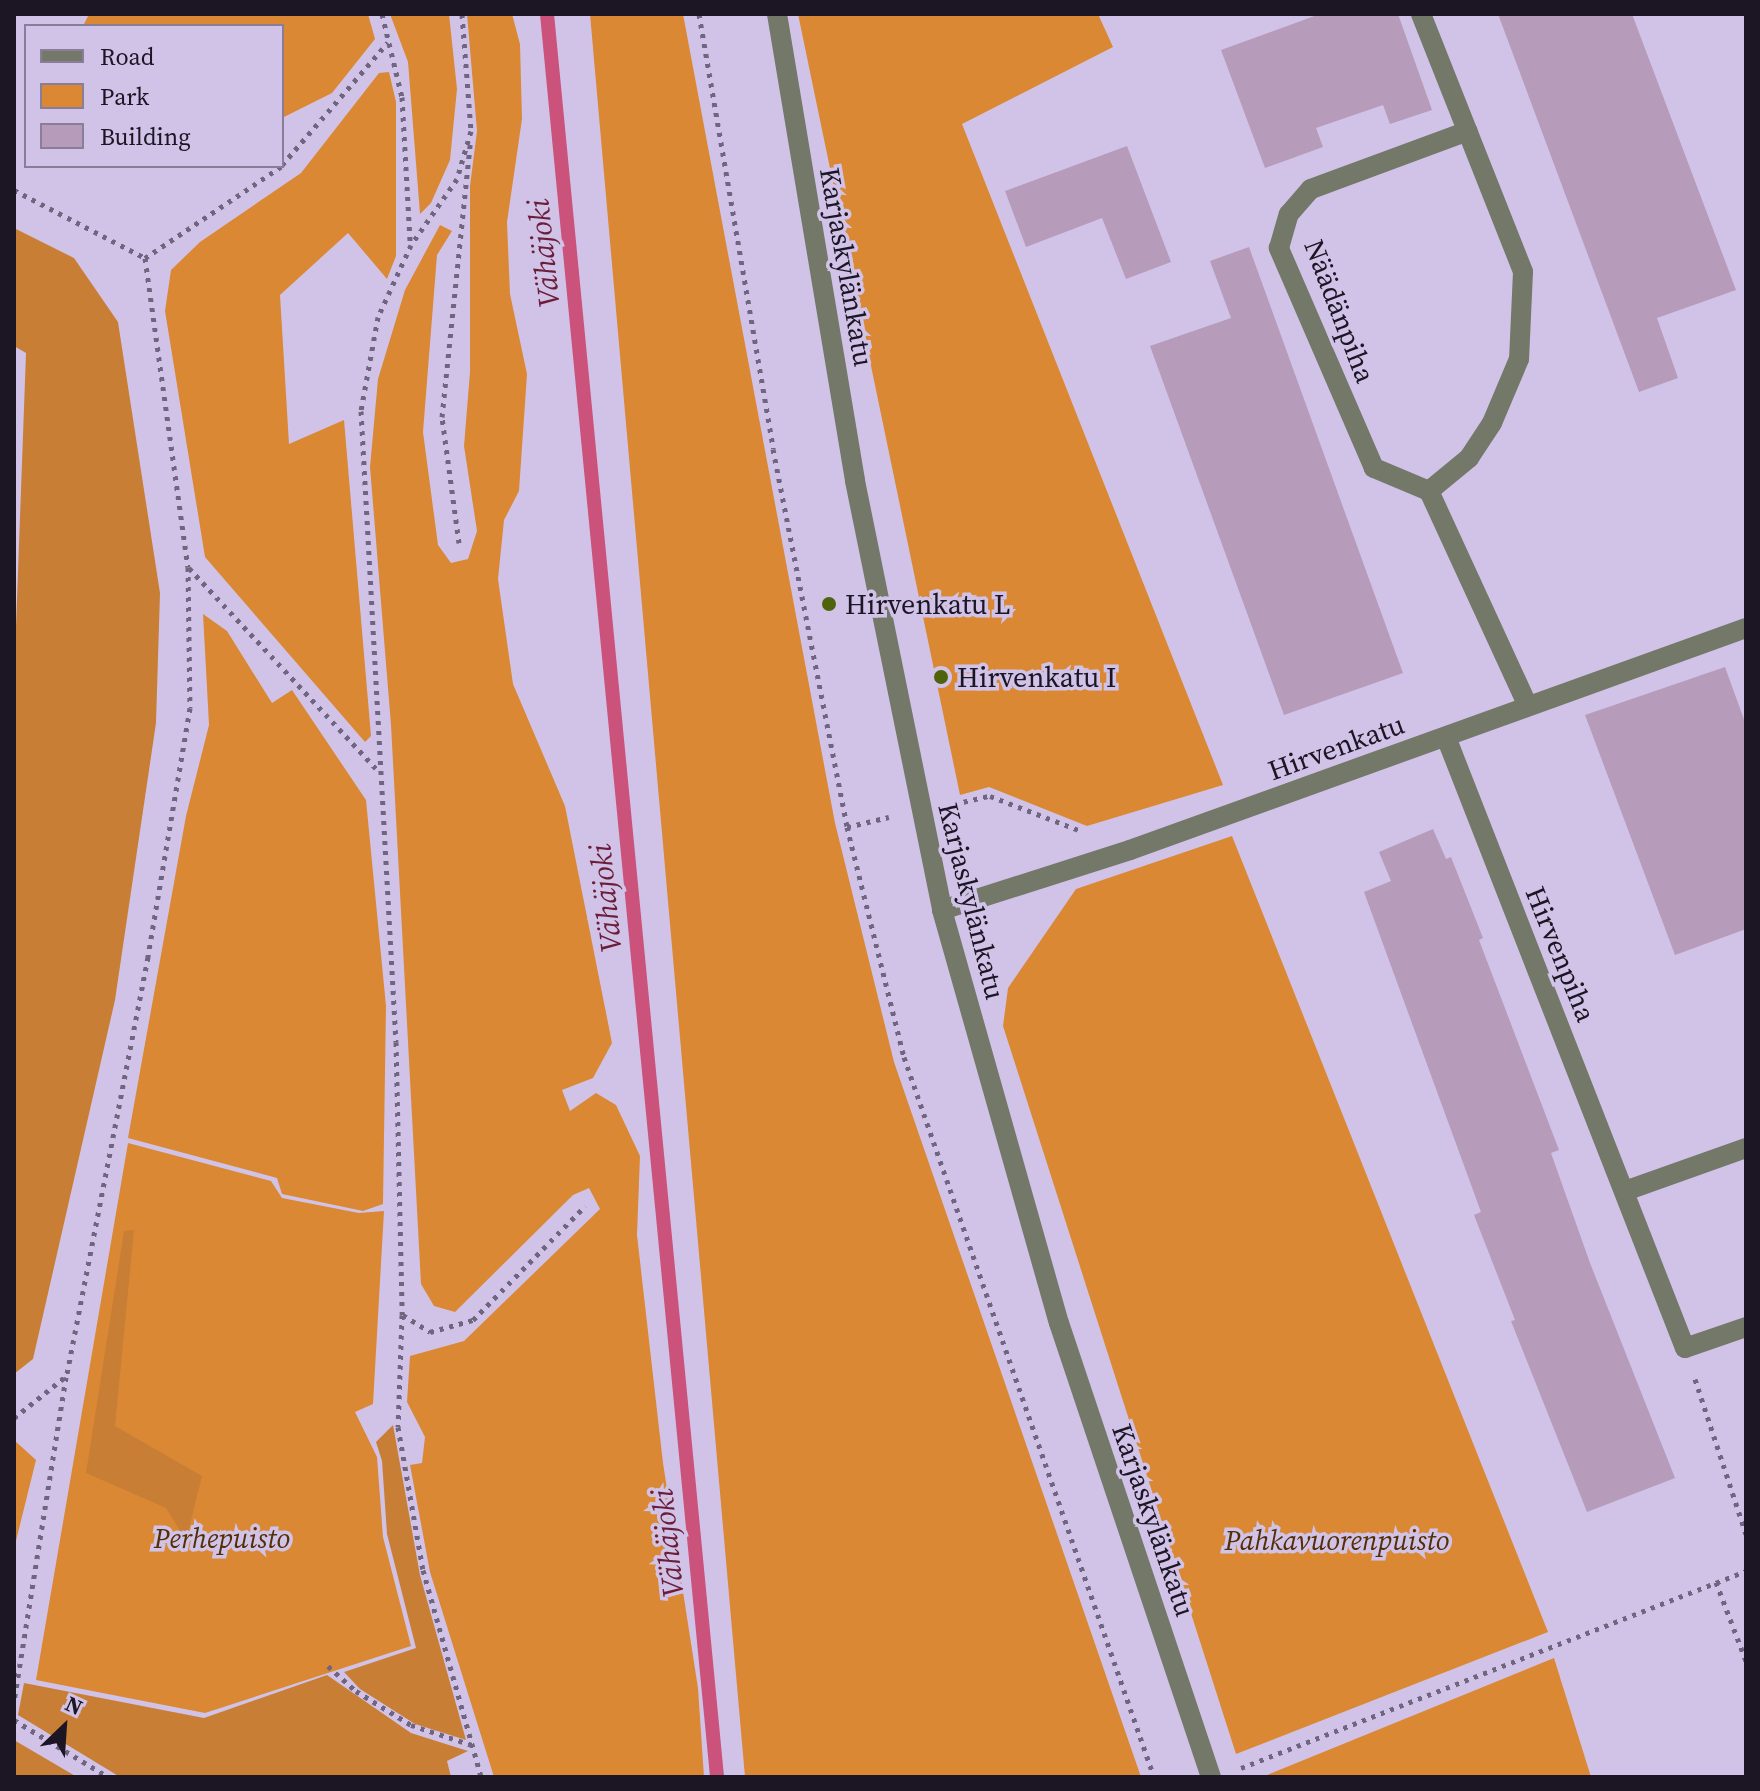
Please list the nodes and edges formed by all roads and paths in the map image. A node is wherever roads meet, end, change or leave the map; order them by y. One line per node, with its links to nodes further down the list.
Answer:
1 (382, 14): 6 (path)
2 (462, 14): 7 (path)
3 (699, 14): 22 (path)
4 (777, 14): 21 (street, Karjaskylänkatu)
5 (1421, 14): 8 (street)
6 (389, 42): 9 (path); 12 (path)
7 (471, 131): 12 (path); 15 (path)
8 (1468, 131): 14 (street); 14 (street, Näädänpiha)
9 (284, 164)
10 (279, 168): 13 (path)
11 (14, 190): 13 (path)
12 (411, 245): 20 (path)
13 (145, 258): 16 (path)
14 (1429, 491): 18 (street)
15 (459, 543)
16 (188, 567): 20 (path); 31 (path)
17 (1746, 628): 18 (street, Hirvenkatu)
18 (1527, 704): 19 (street, Hirvenkatu)
19 (1446, 737): 23 (street, Hirvenkatu); 26 (street, Hirvenpiha)
20 (378, 771): 28 (path)
21 (919, 811): 22 (path); 23 (path); 24 (street, Karjaskylänkatu)
22 (847, 827): 44 (path)
23 (1130, 850): 24 (street, Hirvenkatu)
24 (942, 910): 45 (street, Karjaskylänkatu)
25 (1746, 1148): 26 (street)
26 (1625, 1191): 30 (street, Hirvenpiha)
27 (585, 1206): 28 (path)
28 (402, 1315): 40 (path)
29 (1746, 1327): 30 (street)
30 (1685, 1348): 33 (path)
31 (66, 1377): 32 (path); 38 (path)
32 (14, 1418)
33 (1746, 1534)
34 (1746, 1571): 35 (path)
35 (1716, 1582): 36 (path); 41 (path)
36 (1746, 1661)
37 (328, 1666): 40 (path)
38 (14, 1703)
39 (14, 1720): 42 (path)
40 (473, 1746): 43 (path)
41 (1232, 1771)
42 (108, 1777)
43 (481, 1777)
44 (1154, 1777)
45 (1211, 1777)

